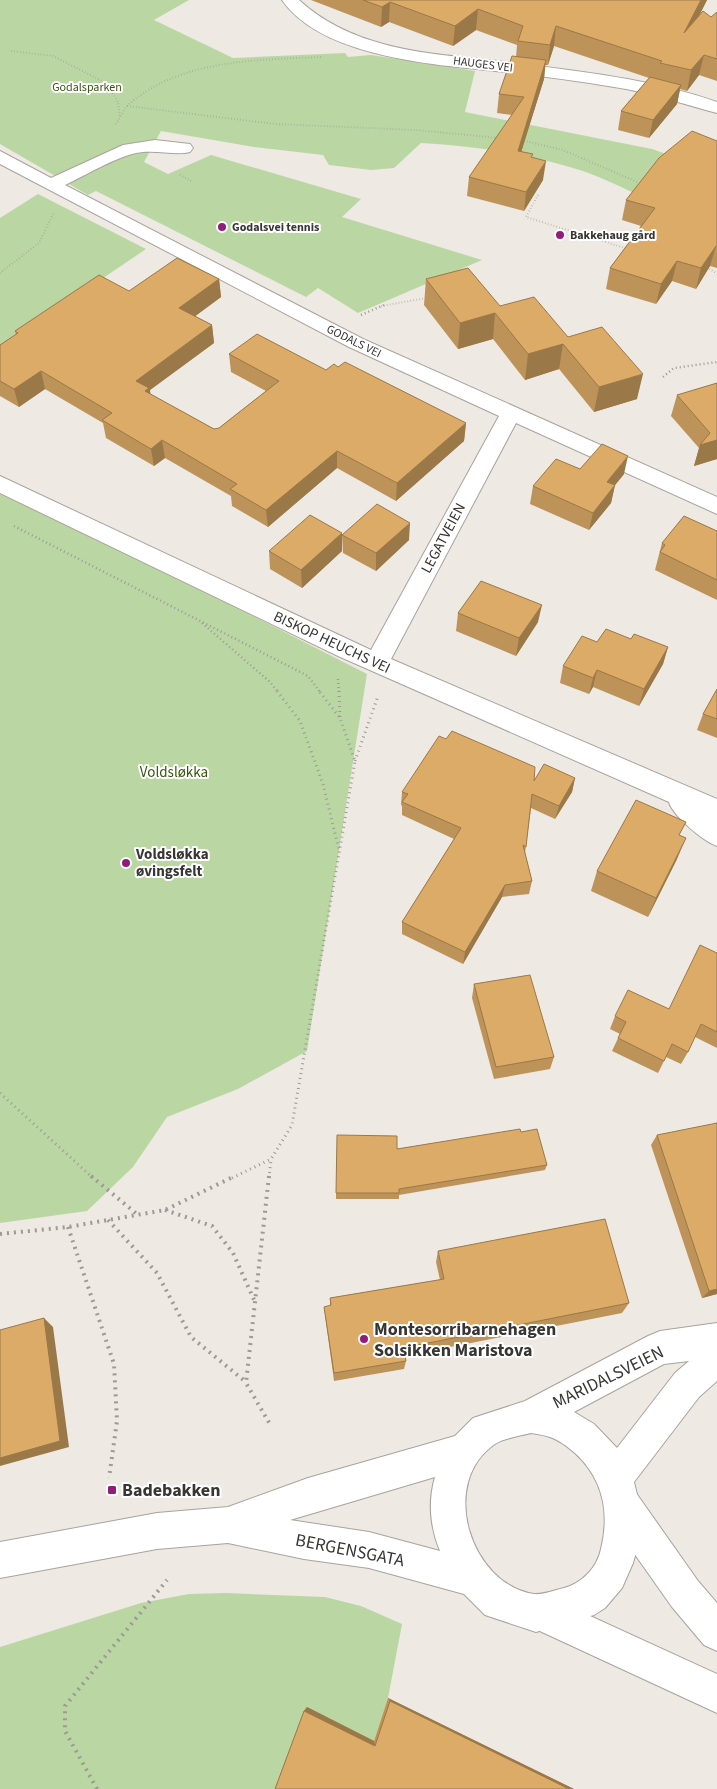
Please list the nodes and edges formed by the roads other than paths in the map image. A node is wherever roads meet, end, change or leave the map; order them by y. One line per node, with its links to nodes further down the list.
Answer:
1 (290, 0): 2 (street, HAUGES VEI)
2 (717, 108)
3 (184, 148): 5 (street)
4 (0, 156): 5 (street, GODALS VEI)
5 (51, 185): 6 (street, GODALS VEI)
6 (510, 414): 8 (street, GODALS VEI); 9 (street, LEGATVEIEN)
7 (0, 484): 9 (street, BISKOP HEUCHS VEI)
8 (717, 506)
9 (376, 663): 10 (street, BISKOP HEUCHS VEI)
10 (668, 790): 11 (street, BISKOP HEUCHS VEI); 12 (street, BISKOP HEUCHS VEI)
11 (717, 811)
12 (717, 835)
13 (717, 1340): 15 (street, MARIDALSVEIEN)
14 (717, 1358): 17 (street)
15 (531, 1416): 16 (street); 17 (street)
16 (463, 1451): 18 (street, BERGENSGATA); 20 (street)
17 (619, 1492): 21 (street); 22 (street)
18 (228, 1525): 19 (street, BERGENSGATA); 20 (street, BERGENSGATA)
19 (0, 1560)
20 (471, 1578): 21 (street)
21 (542, 1613): 23 (street)
22 (717, 1632)
23 (717, 1694)

